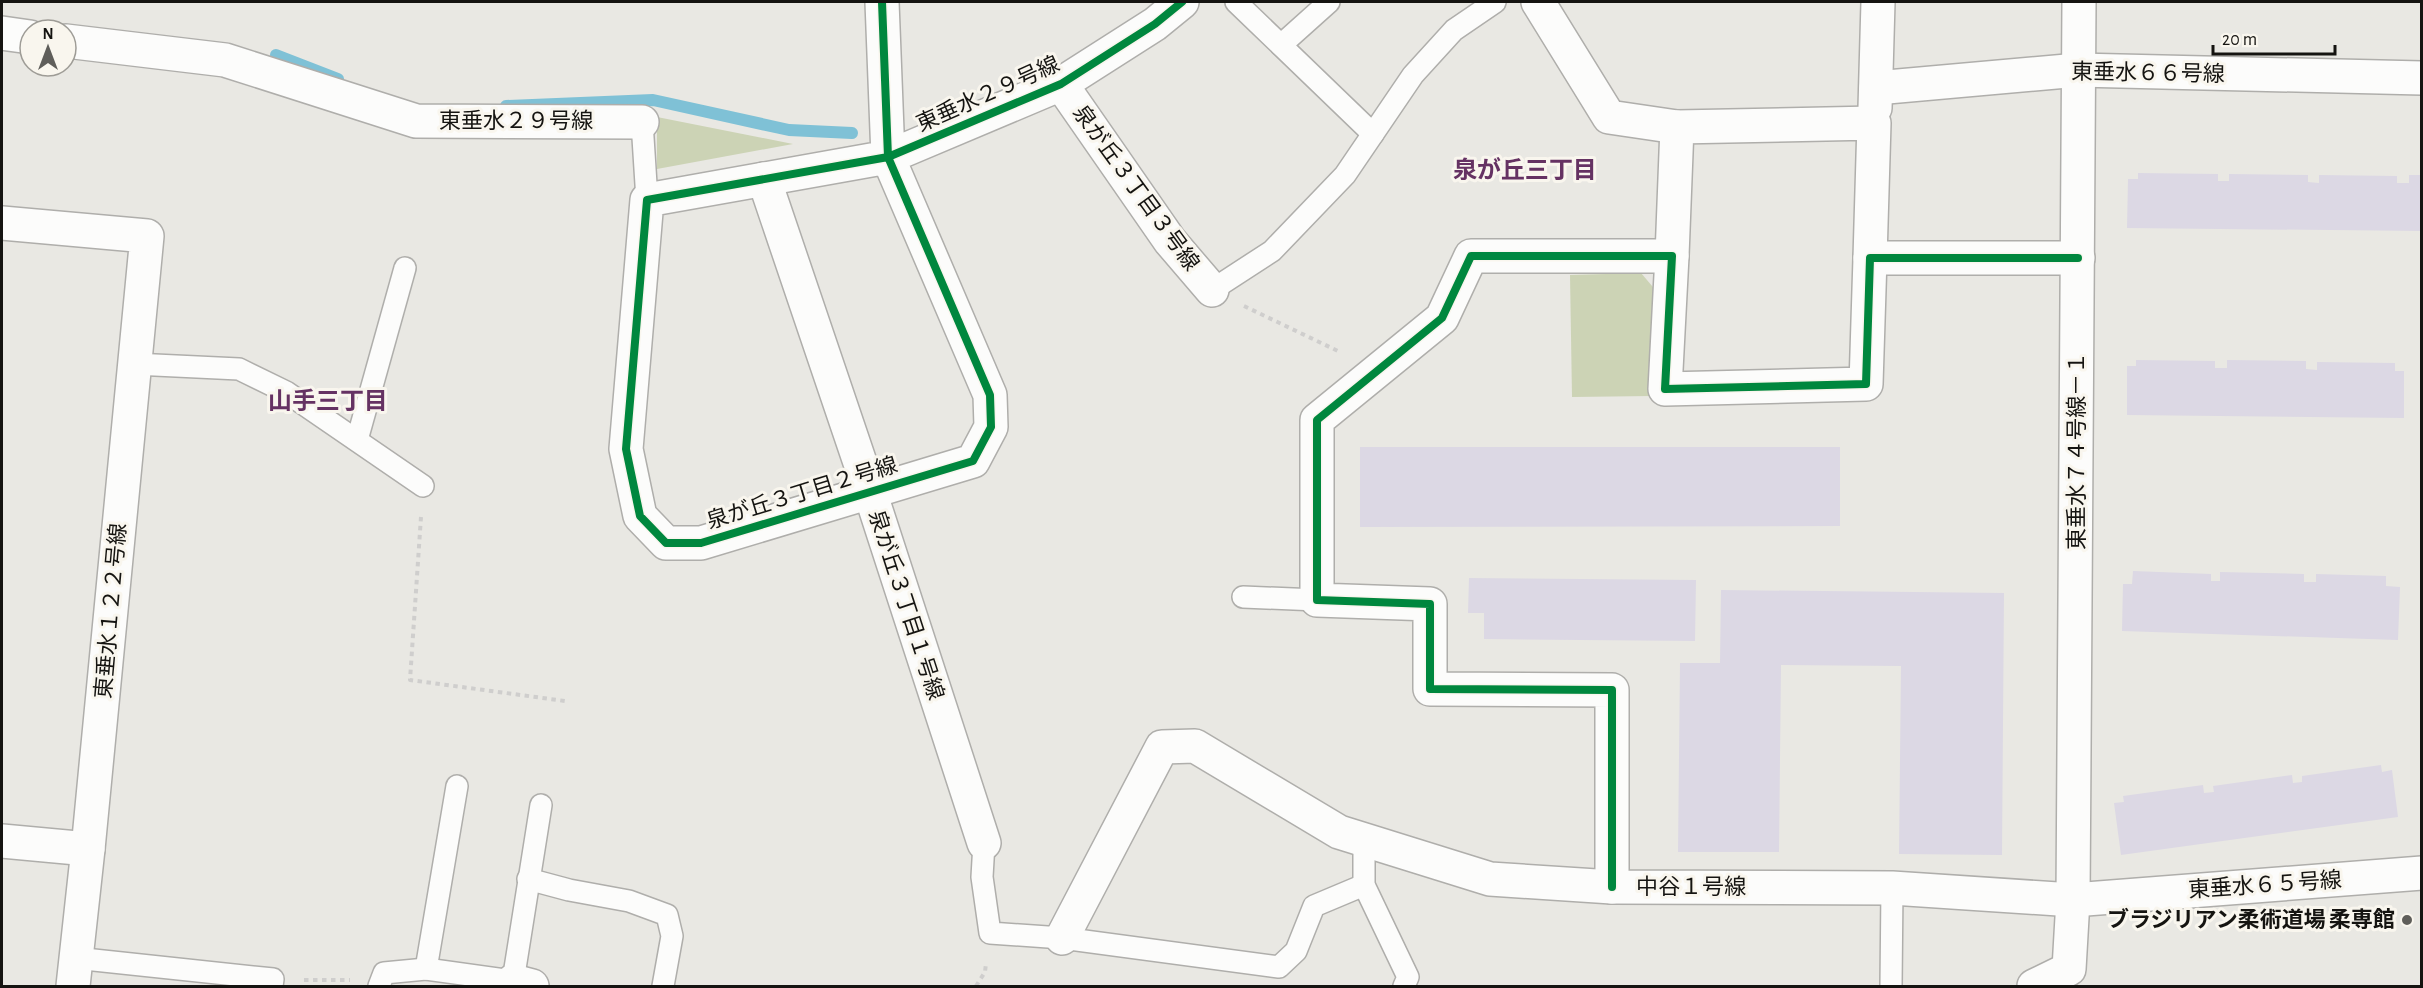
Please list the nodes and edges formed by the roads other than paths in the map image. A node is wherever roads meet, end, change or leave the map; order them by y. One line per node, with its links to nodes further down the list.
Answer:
1 (882, 2): 21 (street)
2 (1182, 2): 15 (street, 東垂水２９号線)
3 (1236, 2): 12 (lane)
4 (1329, 2): 12 (lane)
5 (1495, 2): 20 (lane)
6 (1538, 2): 19 (street)
7 (1878, 2): 16 (street)
8 (2079, 2): 13 (street, 東垂水７４号線－１)
9 (2, 33): 10 (street)
10 (18, 35)
11 (78, 42): 17 (street, 東垂水２９号線)
12 (1281, 45): 20 (lane)
13 (2078, 70): 14 (street, 東垂水６６号線); 16 (street, 東垂水６６号線); 27 (street, 東垂水７４号線－１)
14 (2421, 78)
15 (1061, 84): 21 (street, 東垂水２９号線); 29 (street, 泉が丘３丁目３号線)
16 (1875, 88): 18 (street)
17 (642, 122): 23 (lane, 東垂水２９号線)
18 (1874, 123): 19 (street); 26 (street)
19 (1677, 127): 25 (street)
20 (1373, 134): 29 (lane)
21 (888, 157): 22 (street, 東垂水２９号線); 33 (street, 泉が丘３丁目２号線)
22 (764, 179): 23 (street, 東垂水２９号線); 33 (street, 泉が丘３丁目１号線)
23 (647, 200): 33 (street, 泉が丘３丁目２号線)
24 (2, 223): 30 (street, 東垂水１２２号線)
25 (1672, 256): 26 (street); 35 (street)
26 (1870, 258): 27 (street)
27 (2078, 258): 47 (street, 東垂水７４号線－１)
28 (405, 268): 31 (lane)
29 (1212, 290)
30 (134, 364): 31 (lane); 41 (street, 東垂水１２２号線)
31 (357, 440): 32 (lane)
32 (423, 486)
33 (870, 492): 40 (street, 泉が丘３丁目１号線)
34 (1243, 597): 35 (lane)
35 (1317, 600): 45 (street)
36 (457, 786): 49 (lane)
37 (541, 805): 43 (lane)
38 (1364, 840): 44 (lane); 45 (street, 中谷１号線); 48 (street, 中谷１号線)
39 (2, 841): 41 (street)
40 (984, 843): 48 (lane, 泉が丘３丁目１号線)
41 (88, 849): 50 (street, 東垂水１２２号線)
42 (2421, 873): 47 (street, 東垂水６５号線)
43 (528, 879): 53 (lane); 54 (lane)
44 (1364, 885): 48 (lane); 55 (lane)
45 (1612, 887): 46 (street, 中谷１号線)
46 (1892, 888): 47 (street, 中谷１号線); 56 (lane)
47 (2073, 900): 57 (street, 東垂水７４号線－１)
48 (1062, 938)
49 (426, 969): 51 (lane); 53 (lane)
50 (74, 973): 52 (lane)
51 (382, 980)
52 (272, 983)
53 (519, 985)
54 (663, 987)
55 (1404, 987)
56 (1891, 987)
57 (2034, 987)

